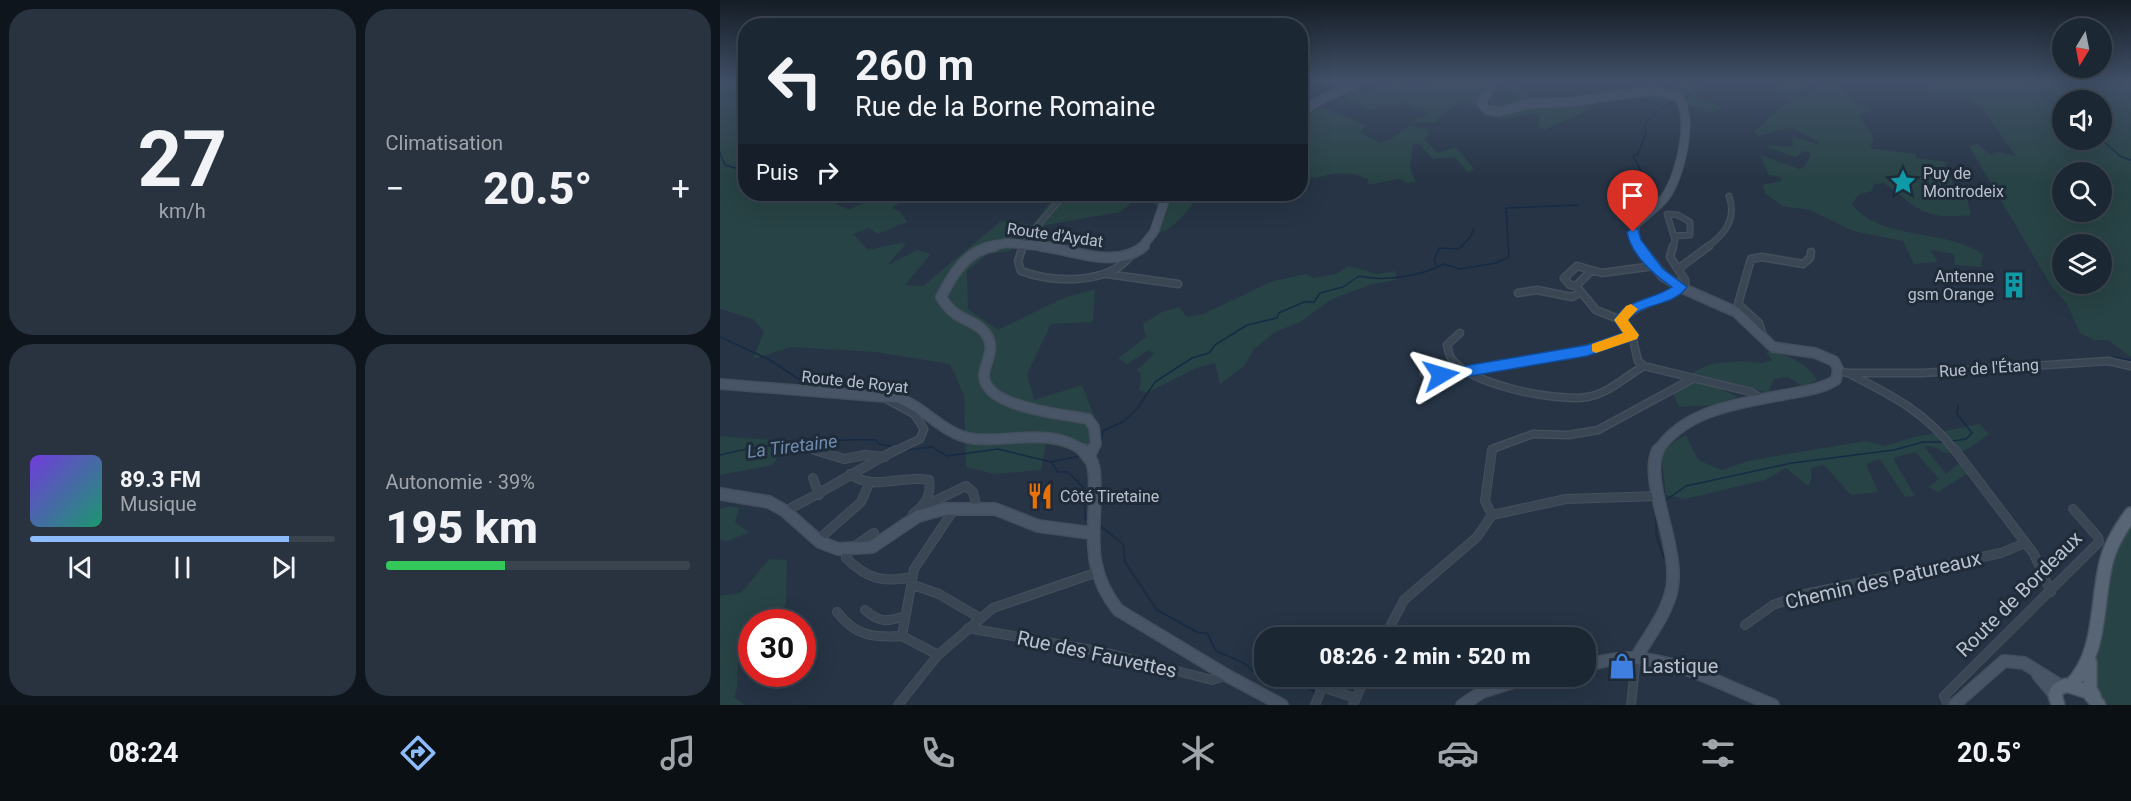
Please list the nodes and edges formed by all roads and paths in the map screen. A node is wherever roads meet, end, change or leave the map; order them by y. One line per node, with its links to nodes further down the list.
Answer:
1 (1685, 114): 9 (main road)
2 (1729, 196): 10 (street)
3 (1059, 201): 6 (street)
4 (1165, 201): 8 (main road)
5 (1674, 236): 5 (street); 10 (street)
6 (1023, 243): 8 (main road, Route d'Aydat); 12 (street); 32 (main road, Route d'Aydat)
7 (1811, 252): 21 (street)
8 (1132, 254): 12 (street)
9 (1654, 266): 11 (street); 15 (main road)
10 (1678, 269): 15 (street)
11 (1591, 271): 14 (street); 14 (street)
12 (1104, 274): 13 (street)
13 (1178, 284)
14 (1576, 286): 16 (street)
15 (1684, 288): 18 (street); 21 (main road)
16 (1581, 292): 17 (street); 18 (street)
17 (1518, 293)
18 (1621, 320): 20 (street)
19 (1460, 333): 24 (street)
20 (1632, 335): 22 (street); 24 (street)
21 (1764, 340): 25 (main road)
22 (1644, 366): 24 (street); 27 (street)
23 (2131, 366): 25 (street, Rue de l'Étang)
24 (1470, 372): 26 (street)
25 (1843, 372): 30 (main road); 51 (street)
26 (1424, 374)
27 (1694, 378): 30 (street); 46 (street)
28 (720, 384): 29 (main road, Route de Royat)
29 (889, 397): 32 (main road, Route de Royat); 33 (street)
30 (1764, 400): 39 (main road)
31 (810, 449): 33 (street)
32 (1088, 456): 49 (main road)
33 (885, 457): 34 (street)
34 (850, 474): 36 (street); 38 (street)
35 (813, 478): 38 (street)
36 (869, 484): 40 (street); 50 (street)
37 (720, 494): 44 (main road)
38 (819, 495): 44 (street)
39 (1660, 496): 46 (street); 66 (main road)
40 (924, 506): 41 (street); 47 (street)
41 (976, 507): 42 (main road); 49 (main road)
42 (956, 508): 47 (main road); 54 (street)
43 (2073, 510): 55 (street, Route de Bordeaux)
44 (785, 511): 50 (main road)
45 (2131, 514): 64 (main road)
46 (1492, 515): 61 (street)
47 (904, 526): 52 (main road)
48 (874, 532): 52 (street)
49 (1091, 533): 53 (main road)
50 (818, 540): 52 (main road)
51 (2025, 543): 55 (street); 60 (street, Chemin des Patureaux)
52 (848, 550): 54 (street)
53 (1095, 573): 59 (street); 69 (main road)
54 (913, 581): 58 (street); 59 (street)
55 (2051, 592): 68 (street, Route de Bordeaux)
56 (866, 610): 58 (street)
57 (837, 612): 63 (street)
58 (905, 616): 63 (street)
59 (981, 618): 62 (street)
60 (1745, 625)
61 (1390, 627)
62 (968, 628): 65 (street); 69 (street, Rue des Fauvettes)
63 (902, 636): 65 (street)
64 (2090, 652): 73 (main road); 75 (main road)
65 (938, 655): 76 (street)
66 (1636, 658): 67 (main road); 80 (street); 81 (main road)
67 (1596, 664)
68 (1972, 668): 70 (street); 82 (street, Route de Bordeaux)
69 (1226, 675): 77 (main road)
70 (1983, 679): 73 (main road); 83 (main road)
71 (1361, 687): 74 (street)
72 (1498, 687): 79 (main road)
73 (2060, 696): 75 (main road)
74 (1354, 701): 78 (street)
75 (2098, 702)
76 (898, 705)
77 (1282, 705)
78 (1315, 705)
79 (1462, 705)
80 (1631, 705)
81 (1773, 705)
82 (1948, 705)
83 (1954, 705)

